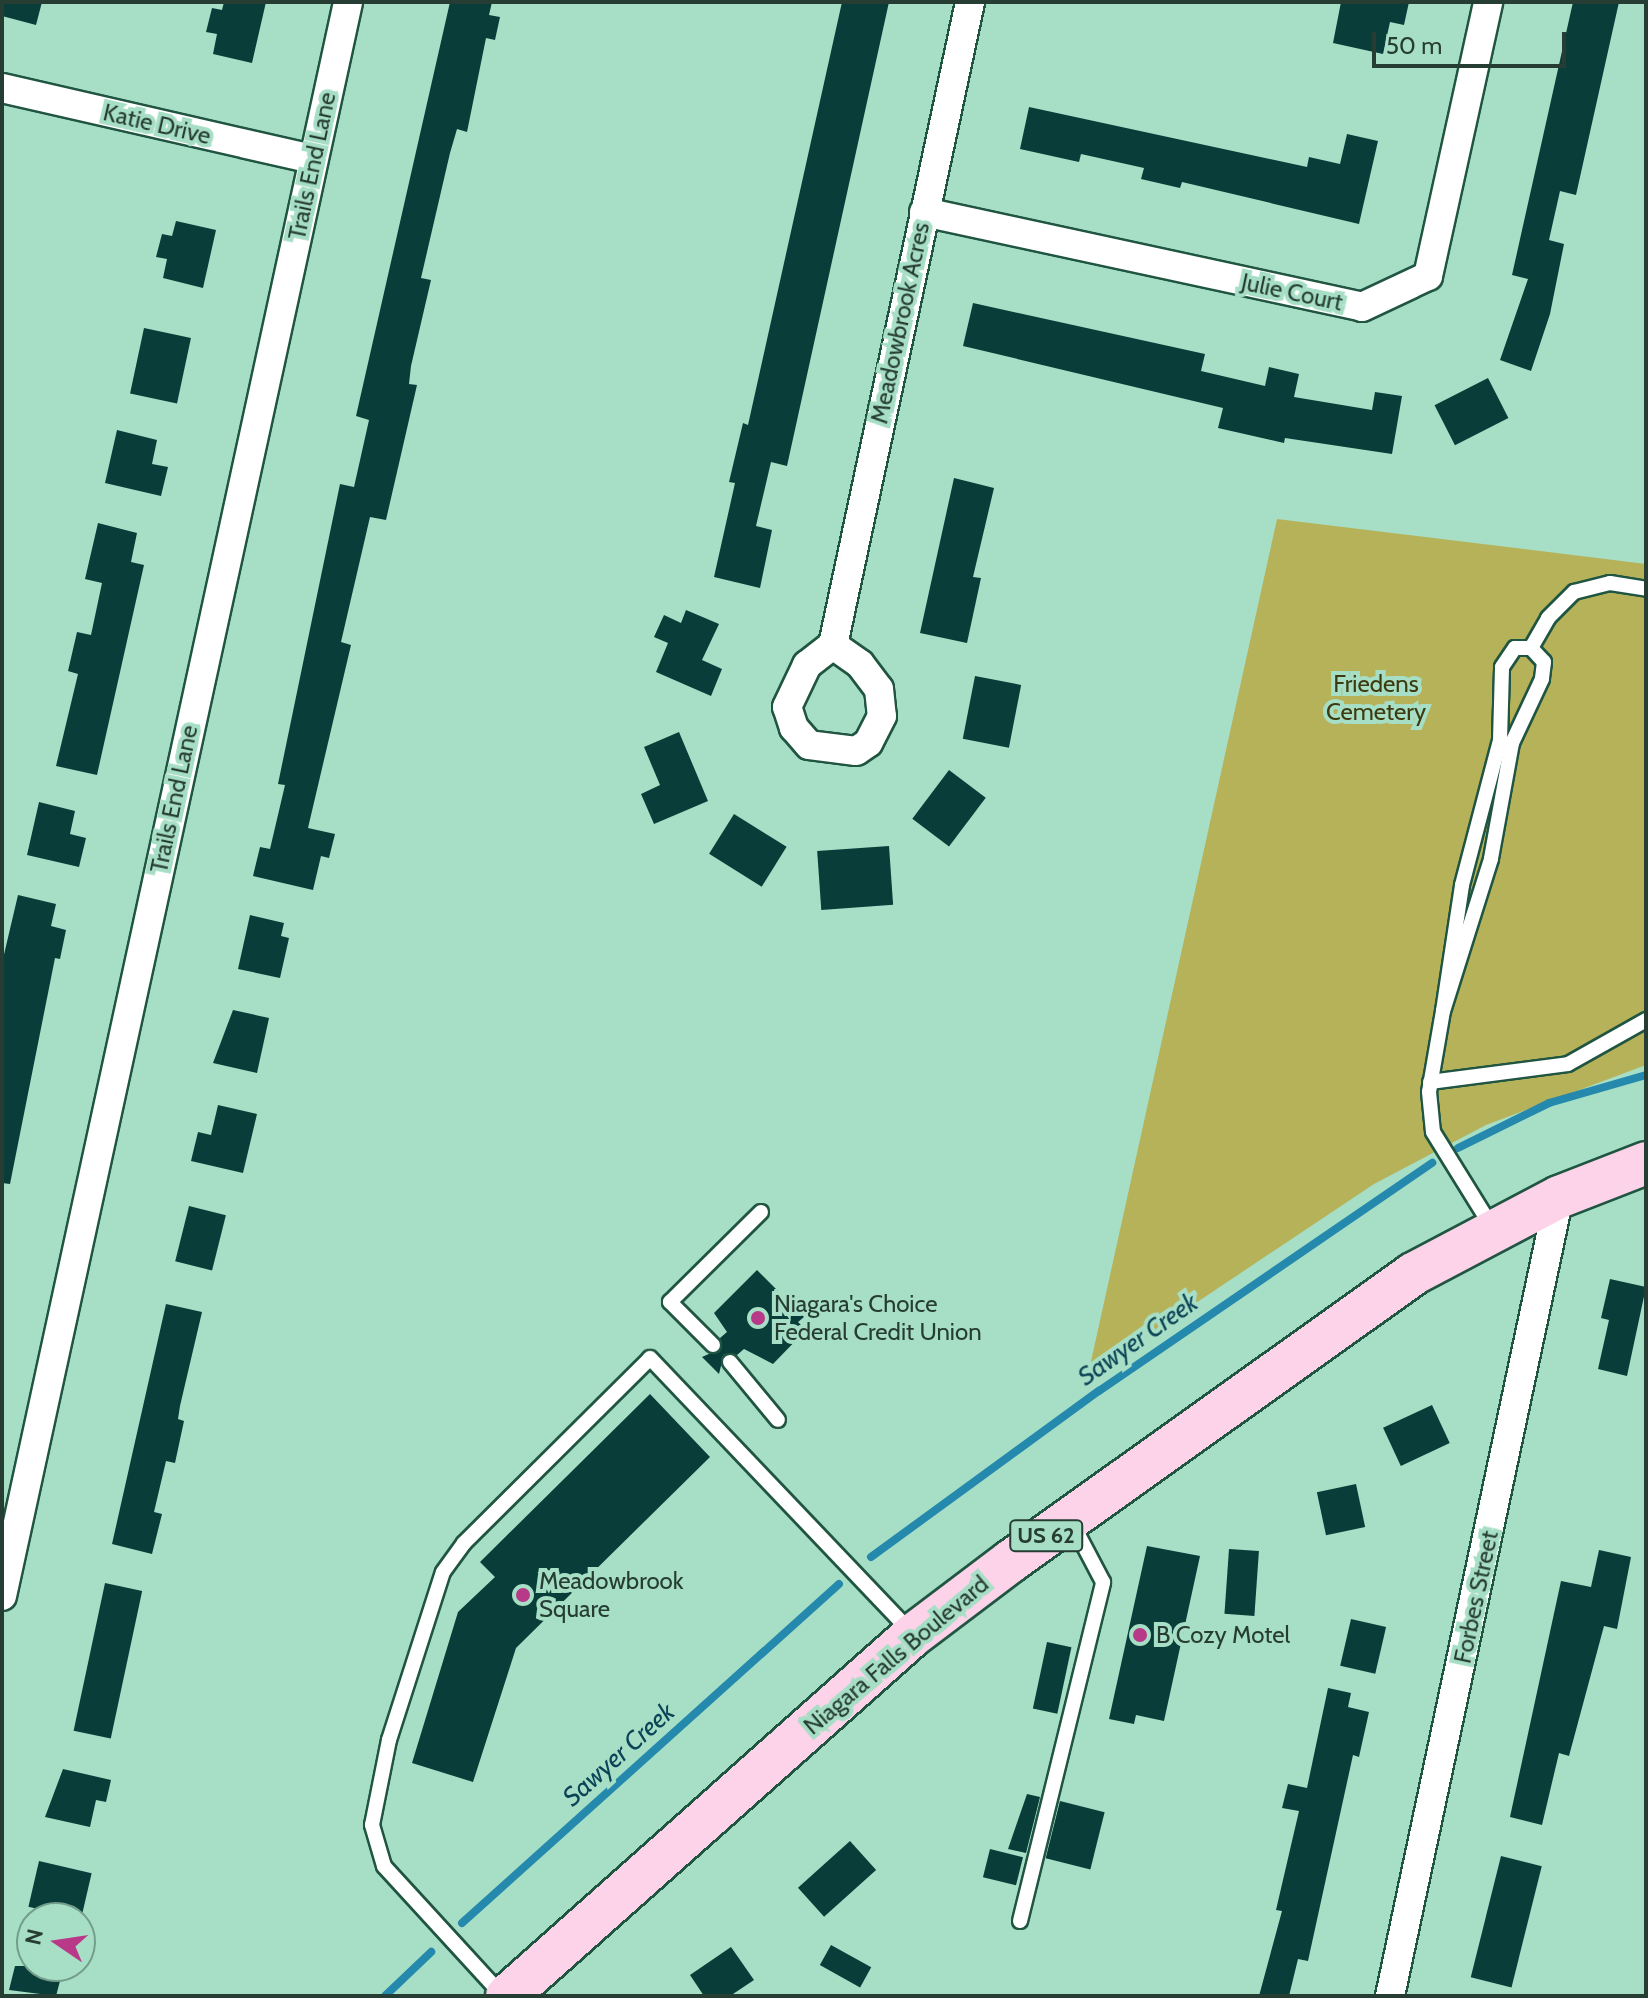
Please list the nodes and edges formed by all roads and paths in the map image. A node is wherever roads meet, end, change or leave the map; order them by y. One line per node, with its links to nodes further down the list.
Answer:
1 (348, 2): 5 (street, Trails End Lane)
2 (970, 2): 6 (street, Meadowbrook Acres)
3 (1488, 2): 6 (street, Julie Court)
4 (2, 88): 5 (street, Katie Drive)
5 (313, 159): 21 (street, Trails End Lane)
6 (924, 212): 8 (street, Meadowbrook Acres)
7 (1646, 589): 9 (lane)
8 (833, 645)
9 (1531, 648): 10 (lane); 10 (lane)
10 (1443, 1011): 12 (lane)
11 (1646, 1020): 12 (lane)
12 (1430, 1082): 16 (lane)
13 (1646, 1163): 14 (main road, Niagara Falls Boulevard / US 62)
14 (1559, 1197): 16 (main road, Niagara Falls Boulevard / US 62); 25 (street, Forbes Street)
15 (761, 1212): 17 (lane)
16 (1494, 1230): 20 (main road, Niagara Falls Boulevard / US 62)
17 (713, 1345)
18 (730, 1362): 19 (lane)
19 (778, 1420)
20 (1070, 1519): 22 (main road, Niagara Falls Boulevard / US 62); 23 (lane)
21 (2, 1596)
22 (913, 1635): 24 (main road, Niagara Falls Boulevard / US 62); 24 (lane)
23 (1020, 1921)
24 (505, 1996)
25 (1390, 1996)

